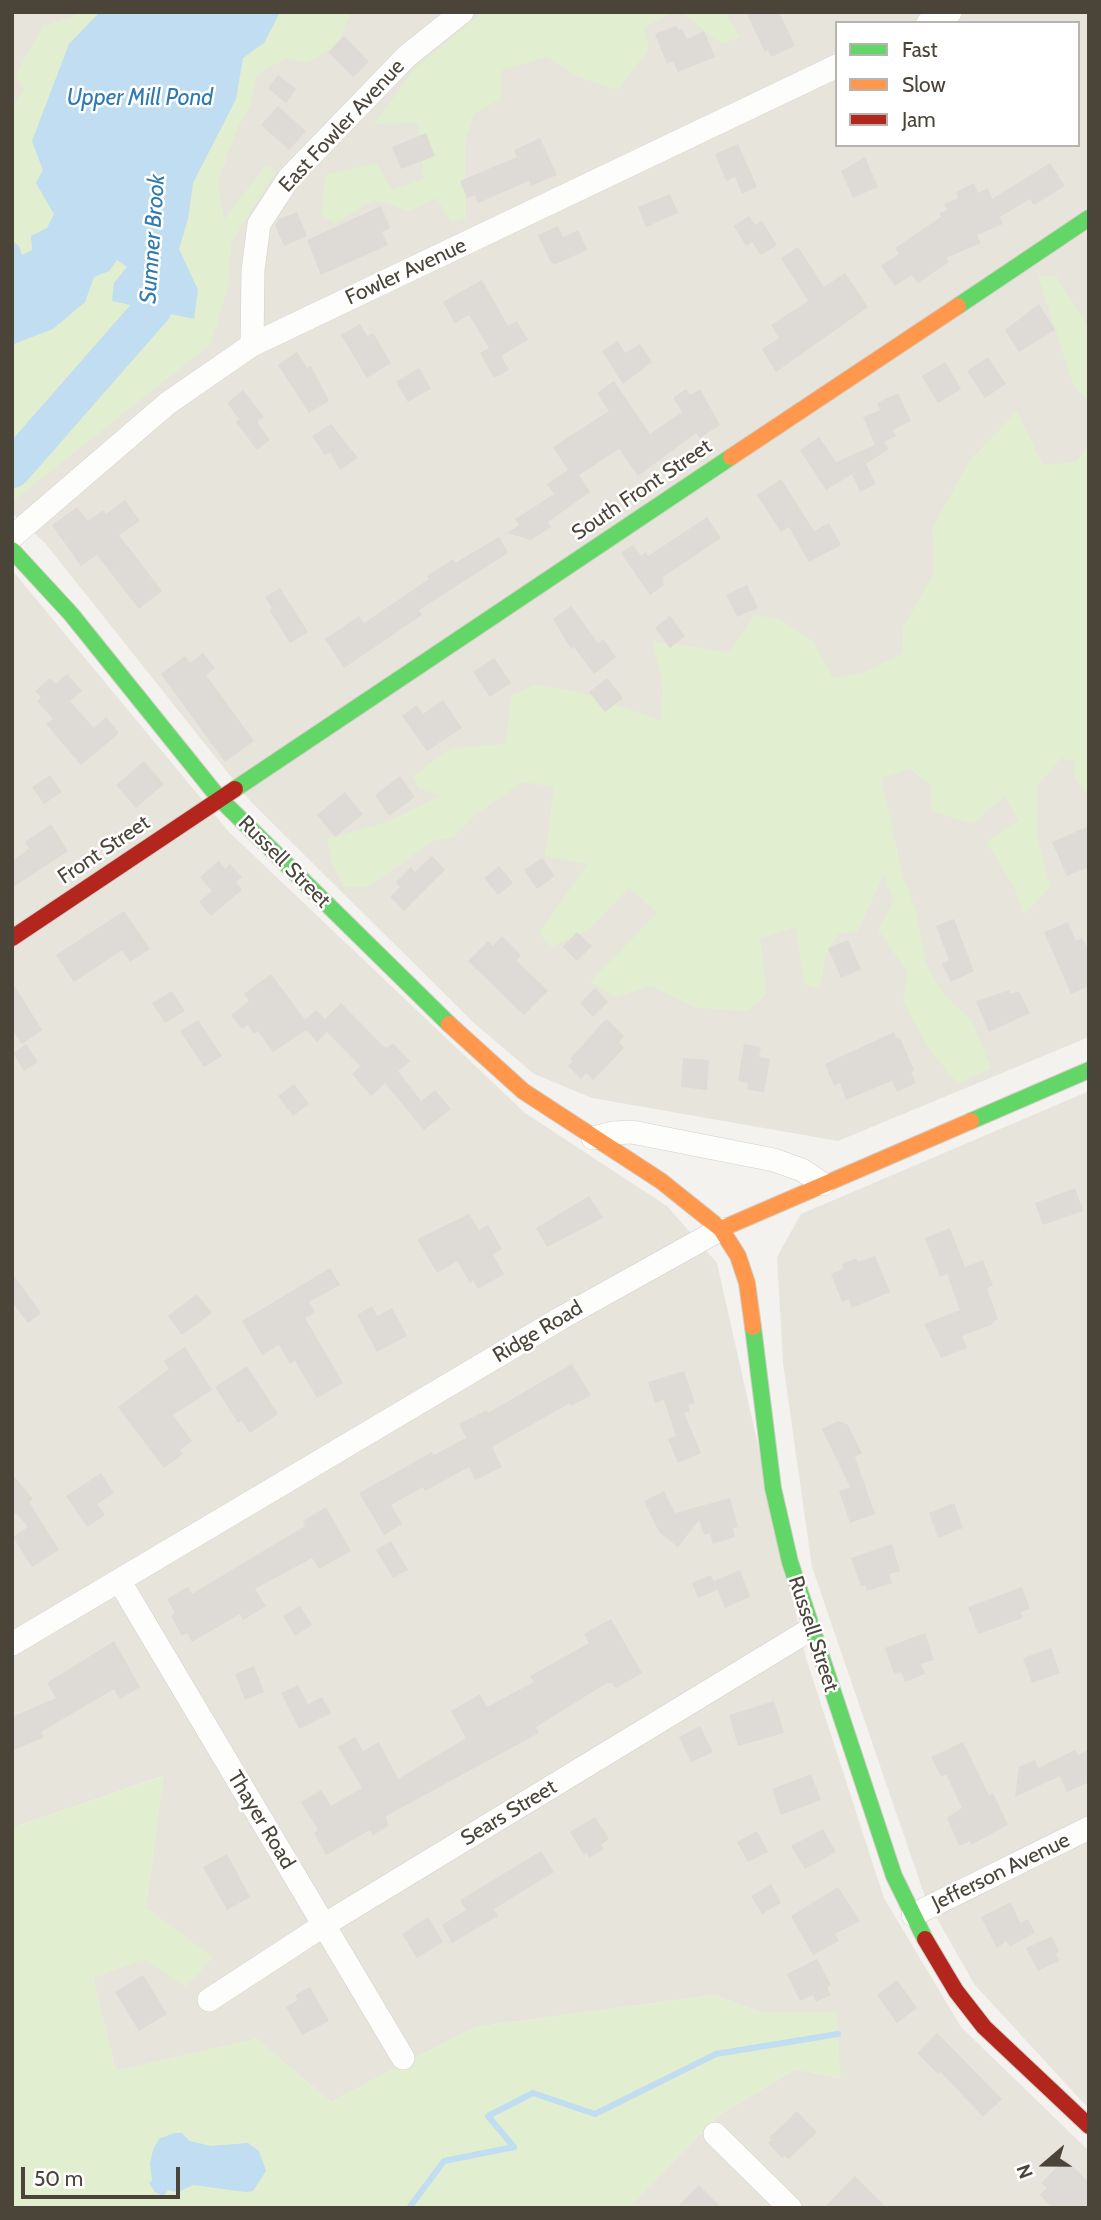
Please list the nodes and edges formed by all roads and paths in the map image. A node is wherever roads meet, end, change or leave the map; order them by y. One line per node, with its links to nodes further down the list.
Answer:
1 (462, 12): 6 (street, East Fowler Avenue)
2 (950, 12): 3 (street)
3 (932, 21)
4 (835, 67): 6 (street, Fowler Avenue)
5 (1089, 218): 9 (main road, South Front Street)
6 (252, 345): 7 (street, Fowler Avenue)
7 (12, 537)
8 (12, 550): 9 (main road, Russell Street)
9 (219, 798): 10 (main road, Front Street); 12 (main road, Russell Street)
10 (12, 938)
11 (1089, 1070): 13 (main road, Ridge Road)
12 (593, 1138): 13 (street); 14 (main road, Russell Street)
13 (823, 1184): 14 (main road, Ridge Road)
14 (721, 1229): 15 (street, Ridge Road); 16 (main road, Russell Street)
15 (120, 1582): 17 (street, Ridge Road); 20 (street, Thayer Road)
16 (811, 1629): 19 (main road, Russell Street); 20 (street, Sears Street)
17 (12, 1644)
18 (1089, 1828): 19 (street, Jefferson Avenue)
19 (913, 1916): 23 (main road, Russell Street)
20 (324, 1925): 21 (street, Sears Street); 22 (street, Thayer Road)
21 (209, 2000)
22 (403, 2058)
23 (1089, 2126)
24 (716, 2134): 25 (street)
25 (790, 2208)

